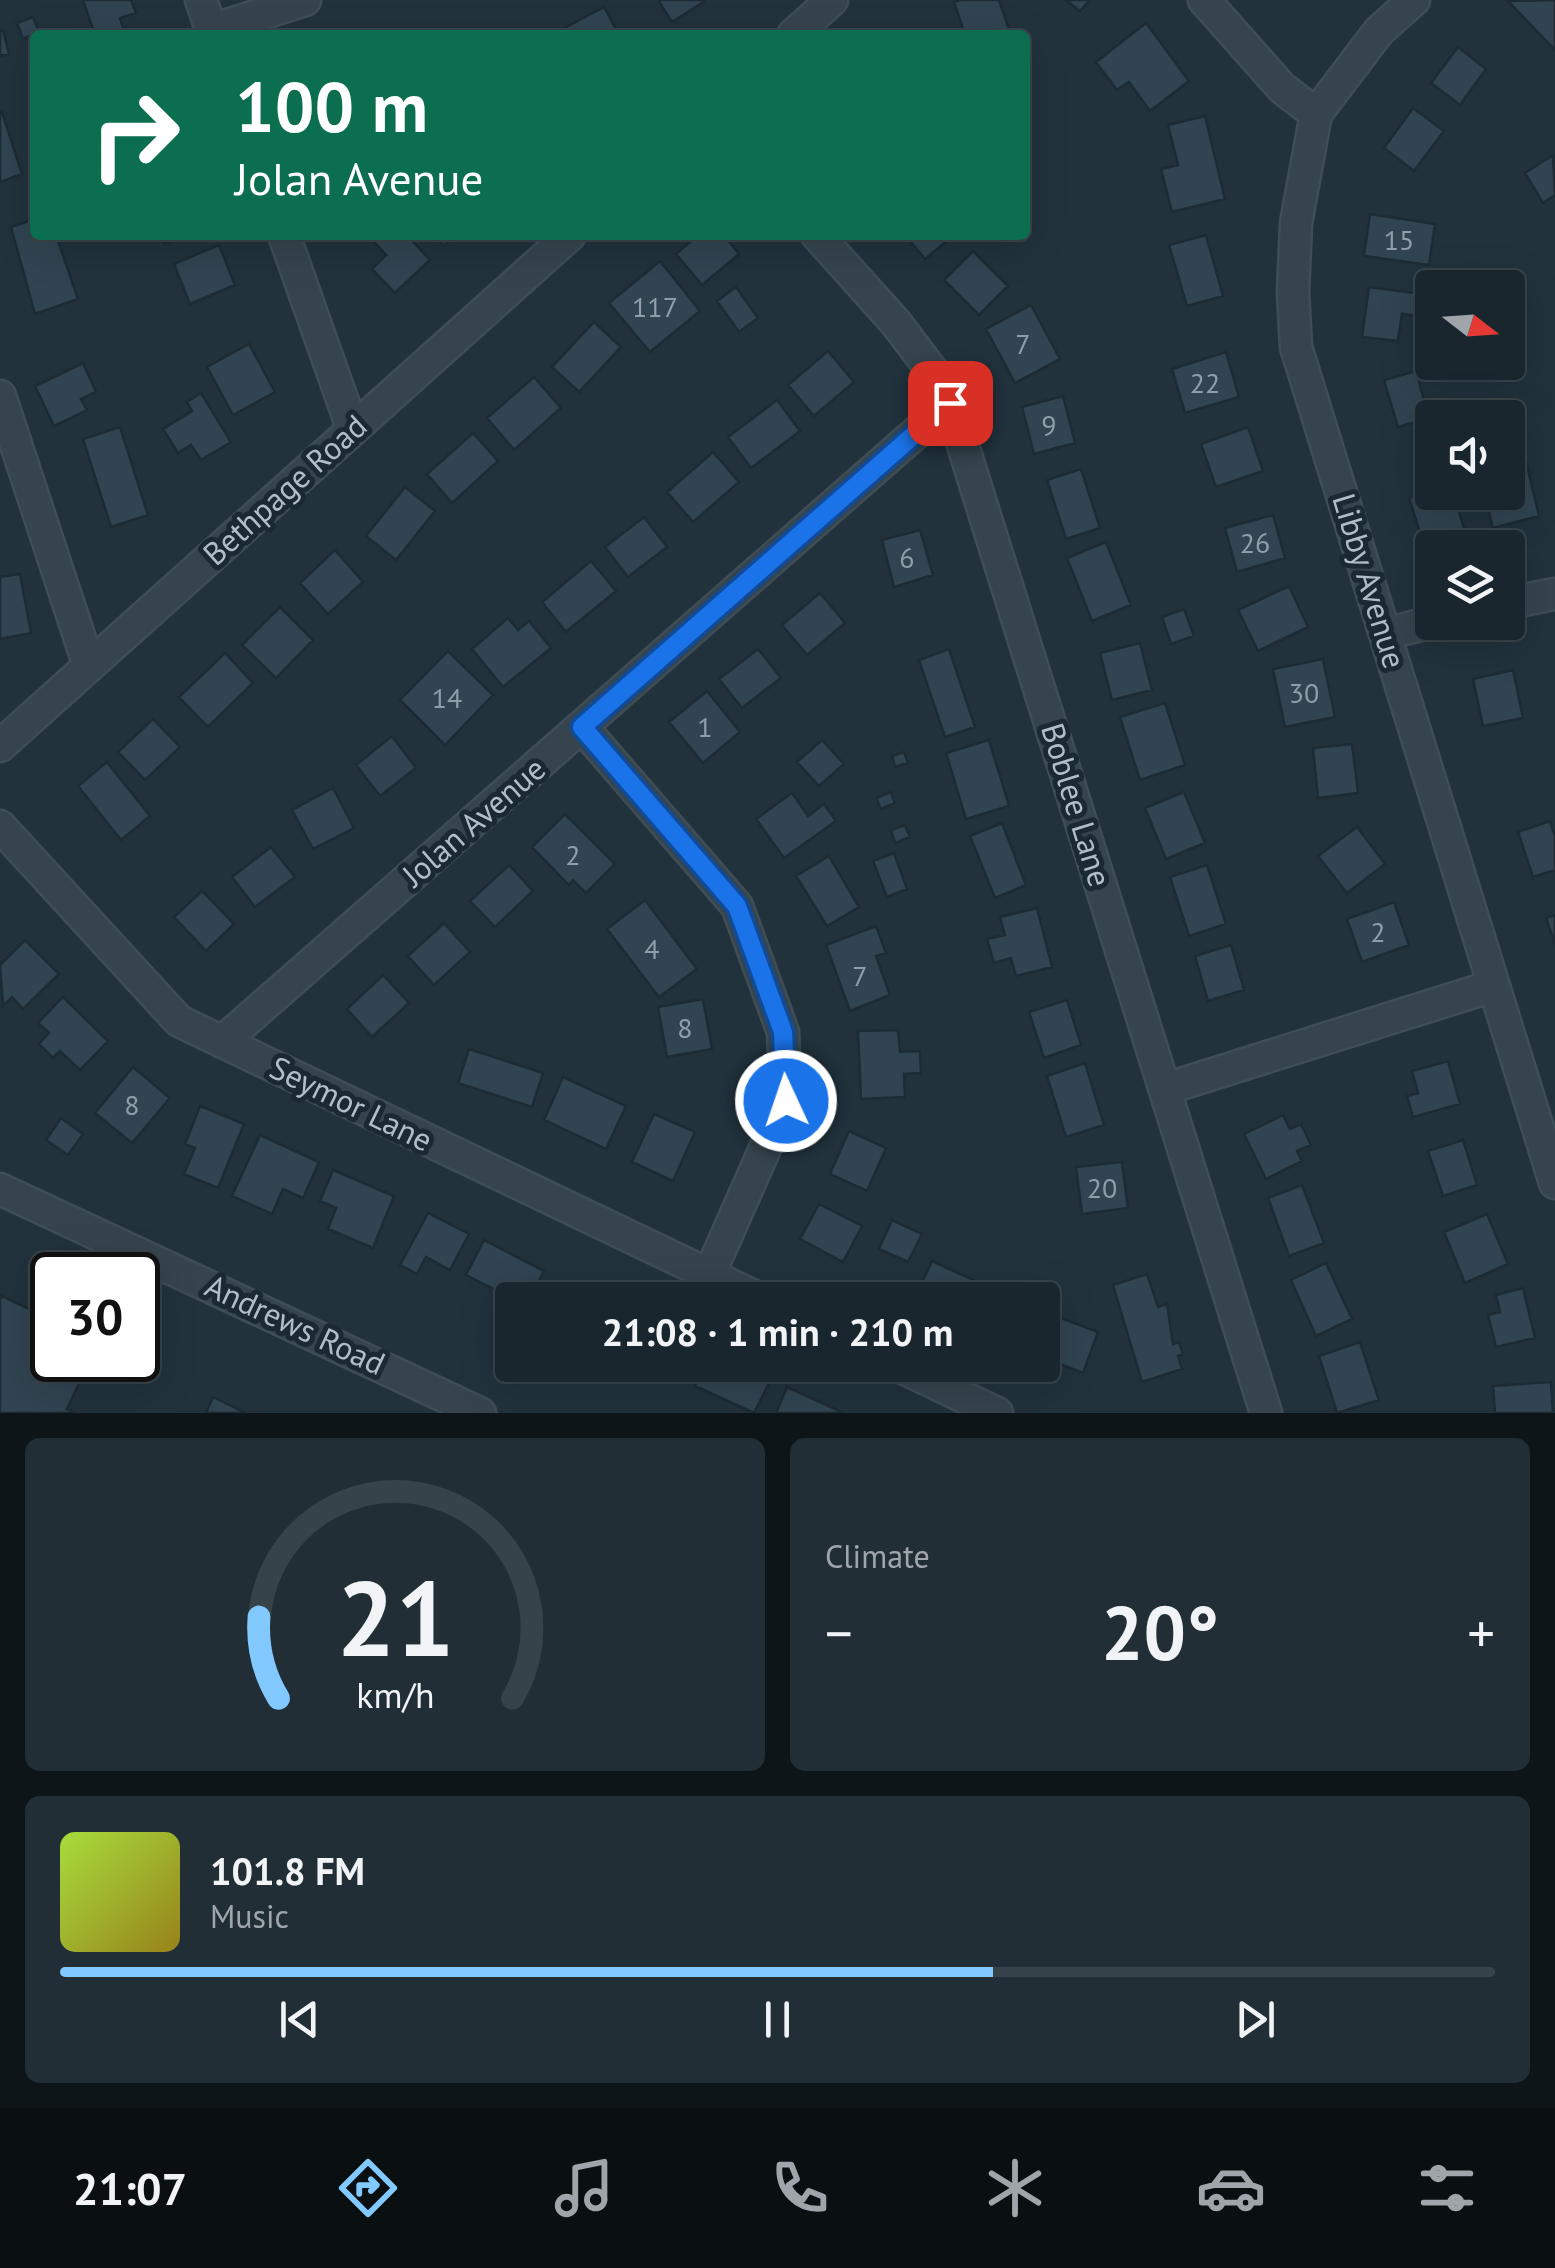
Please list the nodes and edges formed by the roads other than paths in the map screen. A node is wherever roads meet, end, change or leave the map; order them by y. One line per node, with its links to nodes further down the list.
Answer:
1 (201, 0): 6 (street)
2 (304, 0): 7 (street)
3 (832, 0): 8 (street)
4 (1204, 0): 9 (street)
5 (1414, 0): 9 (street, Libby Avenue)
6 (211, 30)
7 (220, 30)
8 (799, 30)
9 (1316, 114): 19 (street, Libby Avenue)
10 (286, 240): 15 (street)
11 (564, 240): 15 (street, Bethpage Road)
12 (821, 240): 14 (street, Boblee Lane)
13 (0, 396): 20 (street)
14 (950, 403): 21 (street, Jolan Avenue); 26 (street, Boblee Lane)
15 (352, 430): 20 (street, Bethpage Road)
16 (1555, 594): 17 (street)
17 (1525, 600)
18 (1415, 626): 19 (street)
19 (1385, 634): 24 (street, Libby Avenue)
20 (89, 666): 22 (street, Bethpage Road)
21 (582, 727): 25 (street, Jolan Avenue); 29 (street)
22 (0, 746)
23 (0, 826): 25 (street, Seymor Lane)
24 (1493, 986): 26 (street); 27 (street, Libby Avenue)
25 (222, 1042): 29 (street, Seymor Lane)
26 (1165, 1090): 34 (street, Boblee Lane)
27 (1555, 1183)
28 (0, 1189): 32 (street, Andrews Road)
29 (709, 1274): 30 (street, Seymor Lane)
30 (725, 1282)
31 (932, 1382): 33 (street)
32 (480, 1413)
33 (997, 1413)
34 (1266, 1413)

